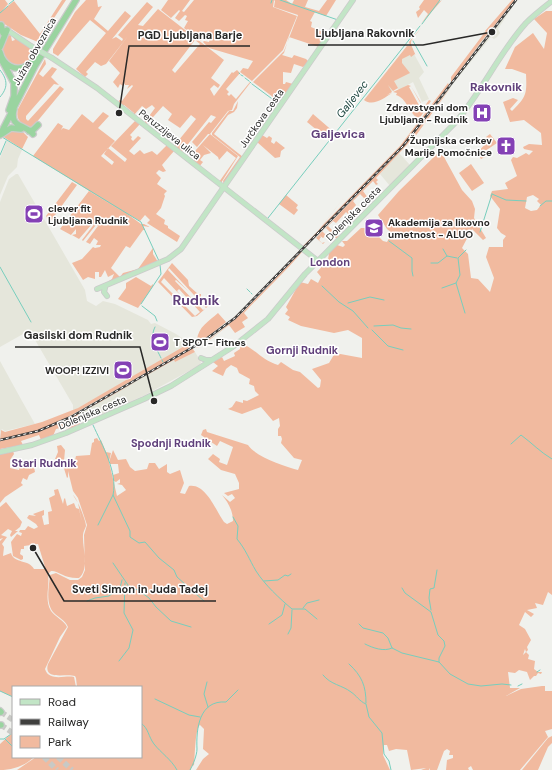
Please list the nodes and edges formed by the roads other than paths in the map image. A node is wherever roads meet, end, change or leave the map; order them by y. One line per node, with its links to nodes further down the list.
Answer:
1 (73, 0): 10 (highway, Južna obvoznica)
2 (76, 0): 12 (highway, Južna obvoznica)
3 (353, 0): 18 (main road, Jurčkova cesta)
4 (552, 1): 19 (main road, Dolenjska cesta)
5 (1, 25): 6 (highway)
6 (6, 31): 7 (highway); 8 (highway); 18 (main road, Peruzzijeva ulica, bridge)
7 (0, 42)
8 (0, 47)
9 (0, 52): 10 (highway)
10 (38, 56): 13 (highway, Južna obvoznica)
11 (0, 57): 13 (highway)
12 (18, 97): 16 (highway); 17 (highway, Južna obvoznica)
13 (9, 110): 15 (highway, Južna obvoznica)
14 (38, 125): 16 (highway)
15 (0, 128)
16 (31, 133): 17 (highway)
17 (0, 136)
18 (224, 188): 19 (main road, Peruzzijeva ulica); 20 (main road, Jurčkova cesta)
19 (318, 261): 22 (main road, Dolenjska cesta)
20 (107, 296)
21 (201, 358): 22 (main road)
22 (212, 360): 23 (main road, Dolenjska cesta)
23 (0, 452)

